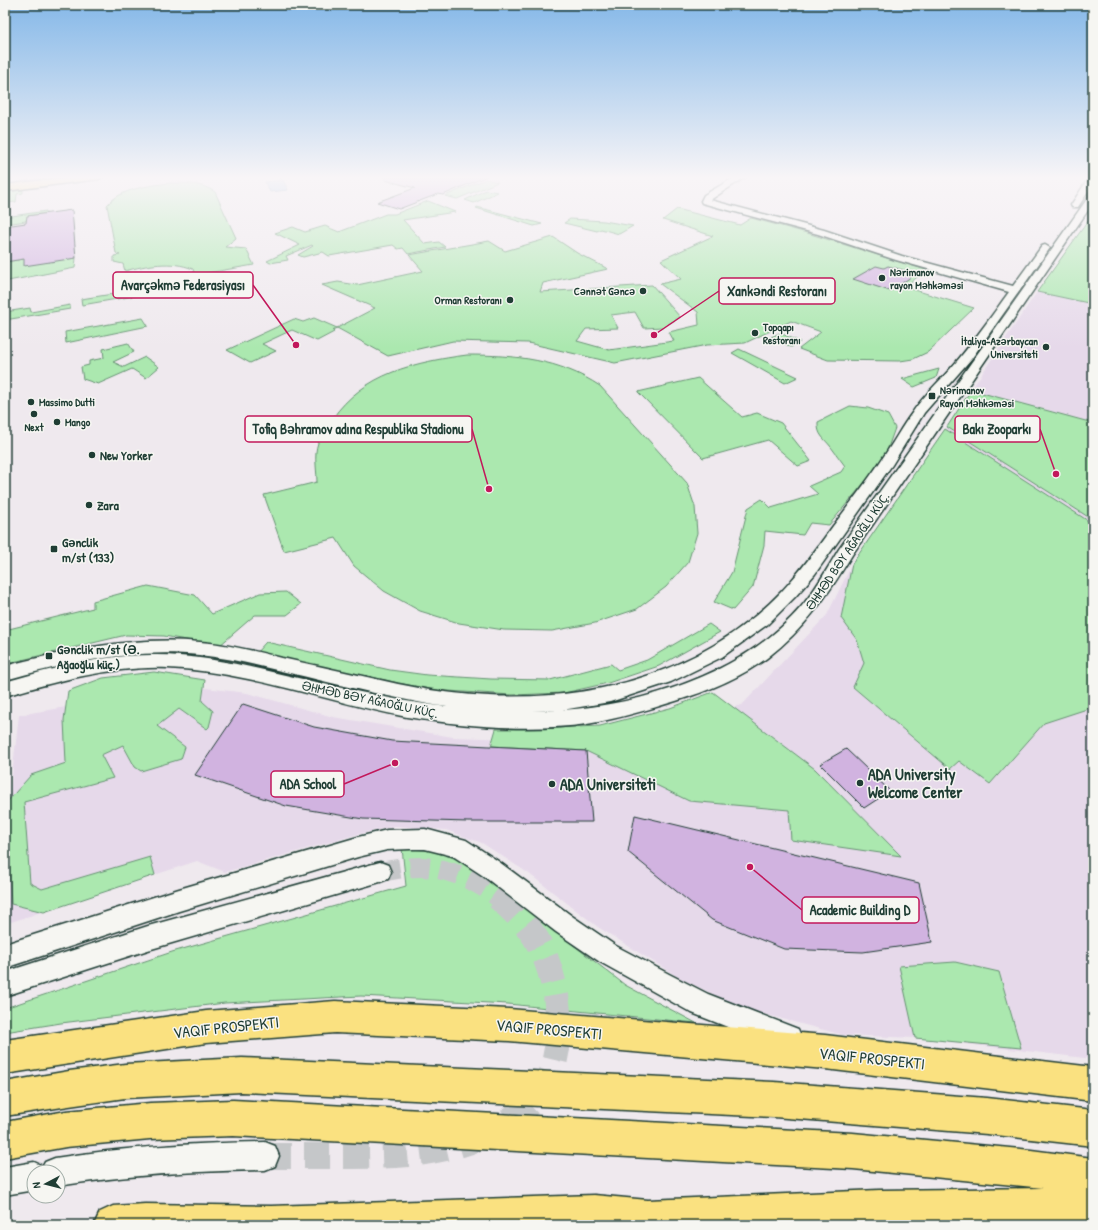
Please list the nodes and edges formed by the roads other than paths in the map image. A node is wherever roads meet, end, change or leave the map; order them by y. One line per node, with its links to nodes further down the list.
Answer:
1 (825, 233): 4 (street)
2 (1054, 233): 4 (street, ƏHMƏD BƏY AĞAOĞLU KÜÇ.)
3 (1068, 233): 6 (street, ƏHMƏD BƏY AĞAOĞLU KÜÇ.)
4 (1014, 290): 5 (street, ƏHMƏD BƏY AĞAOĞLU KÜÇ.)
5 (923, 407): 6 (street); 7 (street, ƏHMƏD BƏY AĞAOĞLU KÜÇ.)
6 (943, 413): 8 (street, ƏHMƏD BƏY AĞAOĞLU KÜÇ.)
7 (722, 649): 8 (street); 9 (street, ƏHMƏD BƏY AĞAOĞLU KÜÇ.)
8 (740, 666): 10 (street, ƏHMƏD BƏY AĞAOĞLU KÜÇ.)
9 (5, 674)
10 (5, 689)
11 (380, 872): 13 (street)
12 (5, 956): 14 (street)
13 (5, 984)
14 (825, 1052): 15 (main road, VAQIF PROSPEKTI); 16 (main road, VAQIF PROSPEKTI)
15 (5, 1057)
16 (1093, 1084)
17 (5, 1099): 18 (main road)
18 (1093, 1128)
19 (5, 1140): 22 (main road)
20 (265, 1156): 21 (street)
21 (66, 1170)
22 (1093, 1176)
23 (26, 1177): 24 (street)
24 (5, 1181)
25 (1093, 1206): 26 (main road)
26 (113, 1225)

